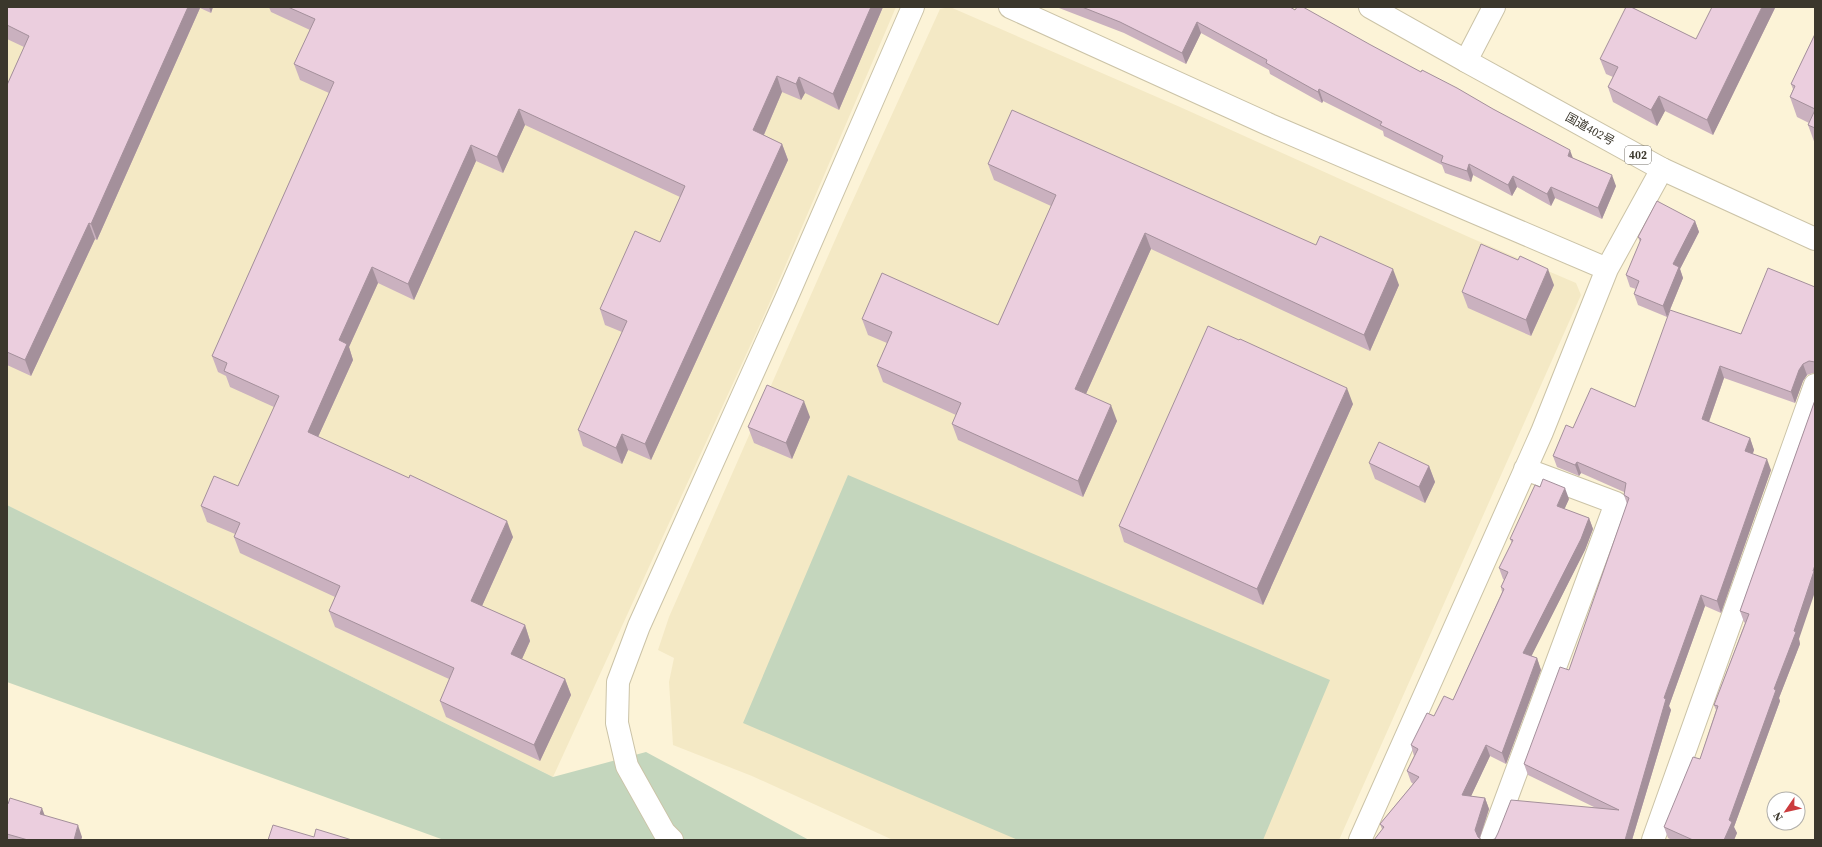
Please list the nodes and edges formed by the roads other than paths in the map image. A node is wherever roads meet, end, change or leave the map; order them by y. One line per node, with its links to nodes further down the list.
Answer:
1 (913, 7): 11 (main road)
2 (1010, 7): 8 (main road)
3 (1370, 7): 5 (main road, 国道402号)
4 (1494, 7): 5 (main road)
5 (1466, 61): 6 (main road, 国道402号 / 402)
6 (1662, 169): 7 (main road, 国道402号 / 402); 8 (main road)
7 (1815, 239)
8 (1607, 269): 10 (main road)
9 (1815, 385): 14 (main road)
10 (1525, 469): 12 (main road); 13 (main road)
11 (672, 840)
12 (1360, 840)
13 (1491, 840)
14 (1653, 840)

